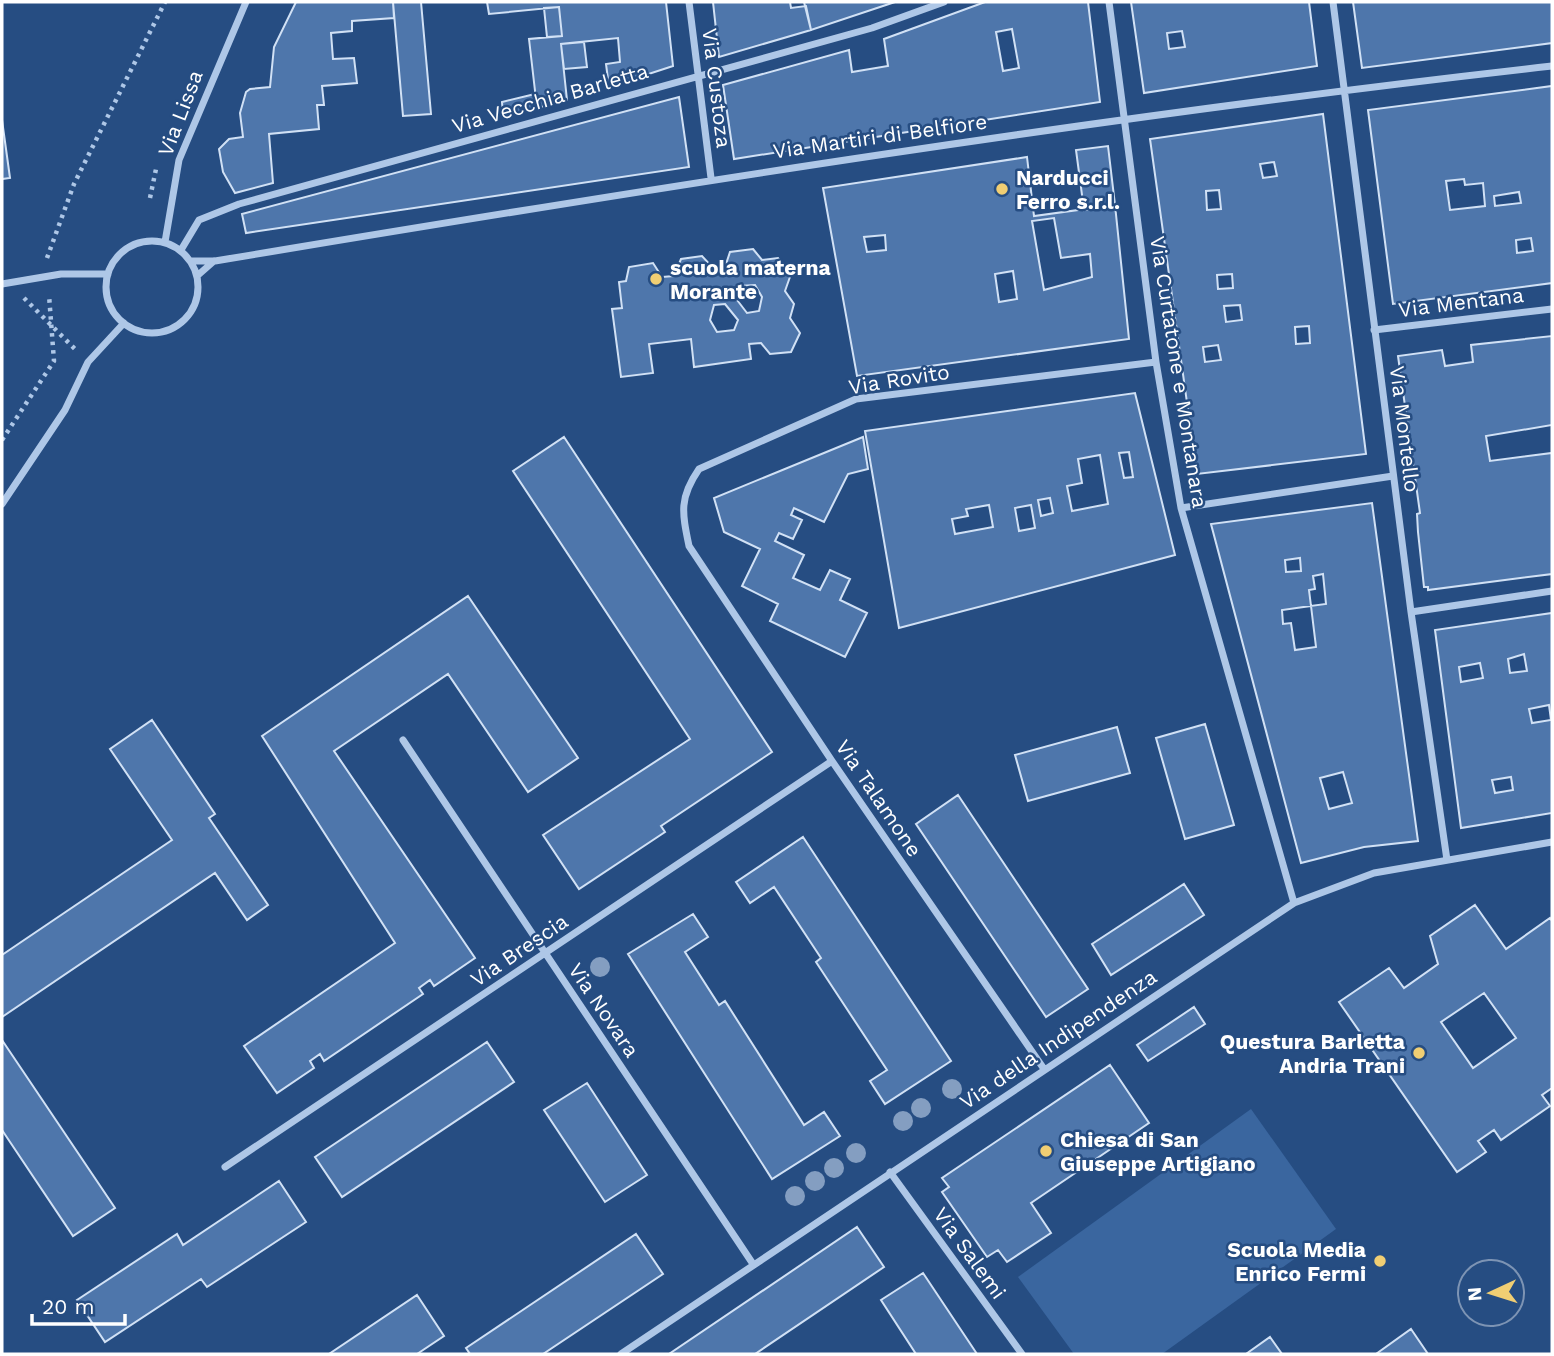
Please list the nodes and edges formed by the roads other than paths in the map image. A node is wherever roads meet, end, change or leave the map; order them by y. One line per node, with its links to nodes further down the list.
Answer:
1 (246, 2): 11 (street, Via Lissa)
2 (689, 2): 7 (street, Via Custoza)
3 (944, 2): 7 (street, Via Vecchia Barletta)
4 (1109, 2): 9 (street, Via Curtatone e Montanara)
5 (1333, 2): 8 (street, Via Montello)
6 (1552, 66): 8 (street, Via Martiri di Belfiore)
7 (698, 75): 10 (street, Via Custoza); 12 (street, Via Vecchia Barletta)
8 (1344, 89): 9 (street, Via Martiri di Belfiore); 20 (street, Via Montello)
9 (1126, 119): 10 (street, Via Martiri di Belfiore); 21 (street, Via Curtatone e Montanara)
10 (711, 178): 14 (street, Via Martiri di Belfiore)
11 (165, 242): 12 (street); 15 (street)
12 (181, 250): 13 (street)
13 (191, 261): 14 (street, Via Martiri di Belfiore); 16 (street)
14 (215, 261): 16 (street)
15 (108, 274): 17 (street); 19 (street)
16 (197, 276): 19 (street)
17 (2, 284)
18 (1552, 309): 20 (street, Via Mentana)
19 (124, 323): 23 (street)
20 (1374, 330): 22 (street, Via Montello)
21 (1156, 362): 24 (street, Via Curtatone e Montanara); 25 (street, Via Rovito)
22 (1393, 475): 24 (street); 27 (street, Via Montello)
23 (2, 504)
24 (1181, 508): 32 (street, Via Curtatone e Montanara)
25 (688, 546): 29 (street, Via Talamone)
26 (1552, 591): 27 (street)
27 (1411, 612): 31 (street, Via Montello)
28 (402, 740): 33 (street, Via Novara)
29 (832, 761): 33 (street, Via Brescia); 34 (street, Via Talamone)
30 (1552, 842): 31 (street, Via della Indipendenza)
31 (1447, 860): 32 (street, Via della Indipendenza)
32 (1294, 903): 34 (street, Via della Indipendenza)
33 (545, 953): 35 (street, Via Brescia); 37 (street, Via Novara)
34 (1045, 1069): 36 (street, Via della Indipendenza)
35 (225, 1167)
36 (890, 1172): 37 (street, Via della Indipendenza); 39 (street, Via Salemi)
37 (753, 1265): 38 (street, Via della Indipendenza)
38 (621, 1354)
39 (1022, 1354)

